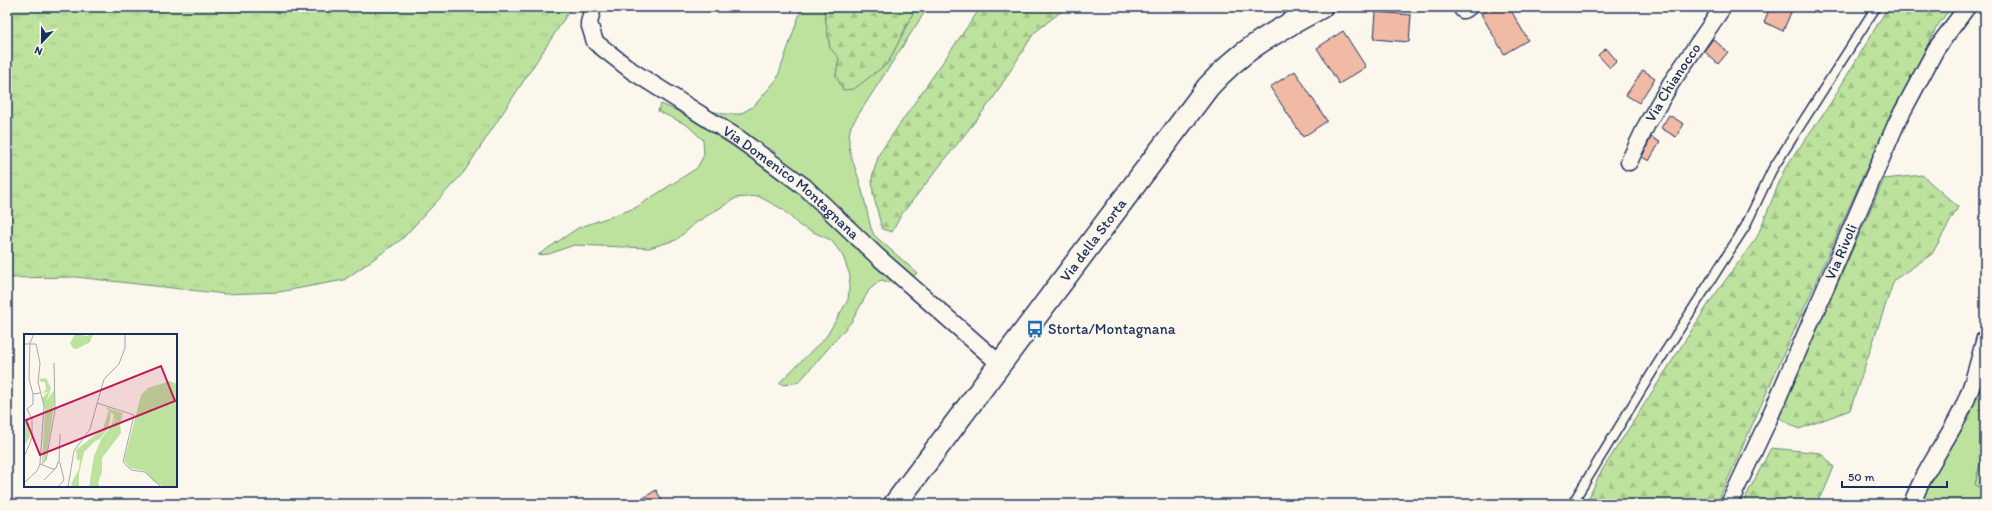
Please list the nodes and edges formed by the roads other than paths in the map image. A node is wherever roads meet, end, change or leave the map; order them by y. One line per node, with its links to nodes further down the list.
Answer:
1 (593, 7): 10 (street, Via Domenico Montagnana)
2 (1321, 7): 10 (main road, Via della Storta)
3 (1461, 7): 4 (street)
4 (1469, 7)
5 (1723, 7): 8 (street, Via Chianocco)
6 (1876, 7): 12 (lane)
7 (1967, 7): 13 (street, Via Rivoli)
8 (1629, 162)
9 (1985, 338): 14 (street)
10 (1000, 364): 11 (main road, Via della Storta)
11 (895, 504)
12 (1572, 504)
13 (1729, 504)
14 (1912, 504)

